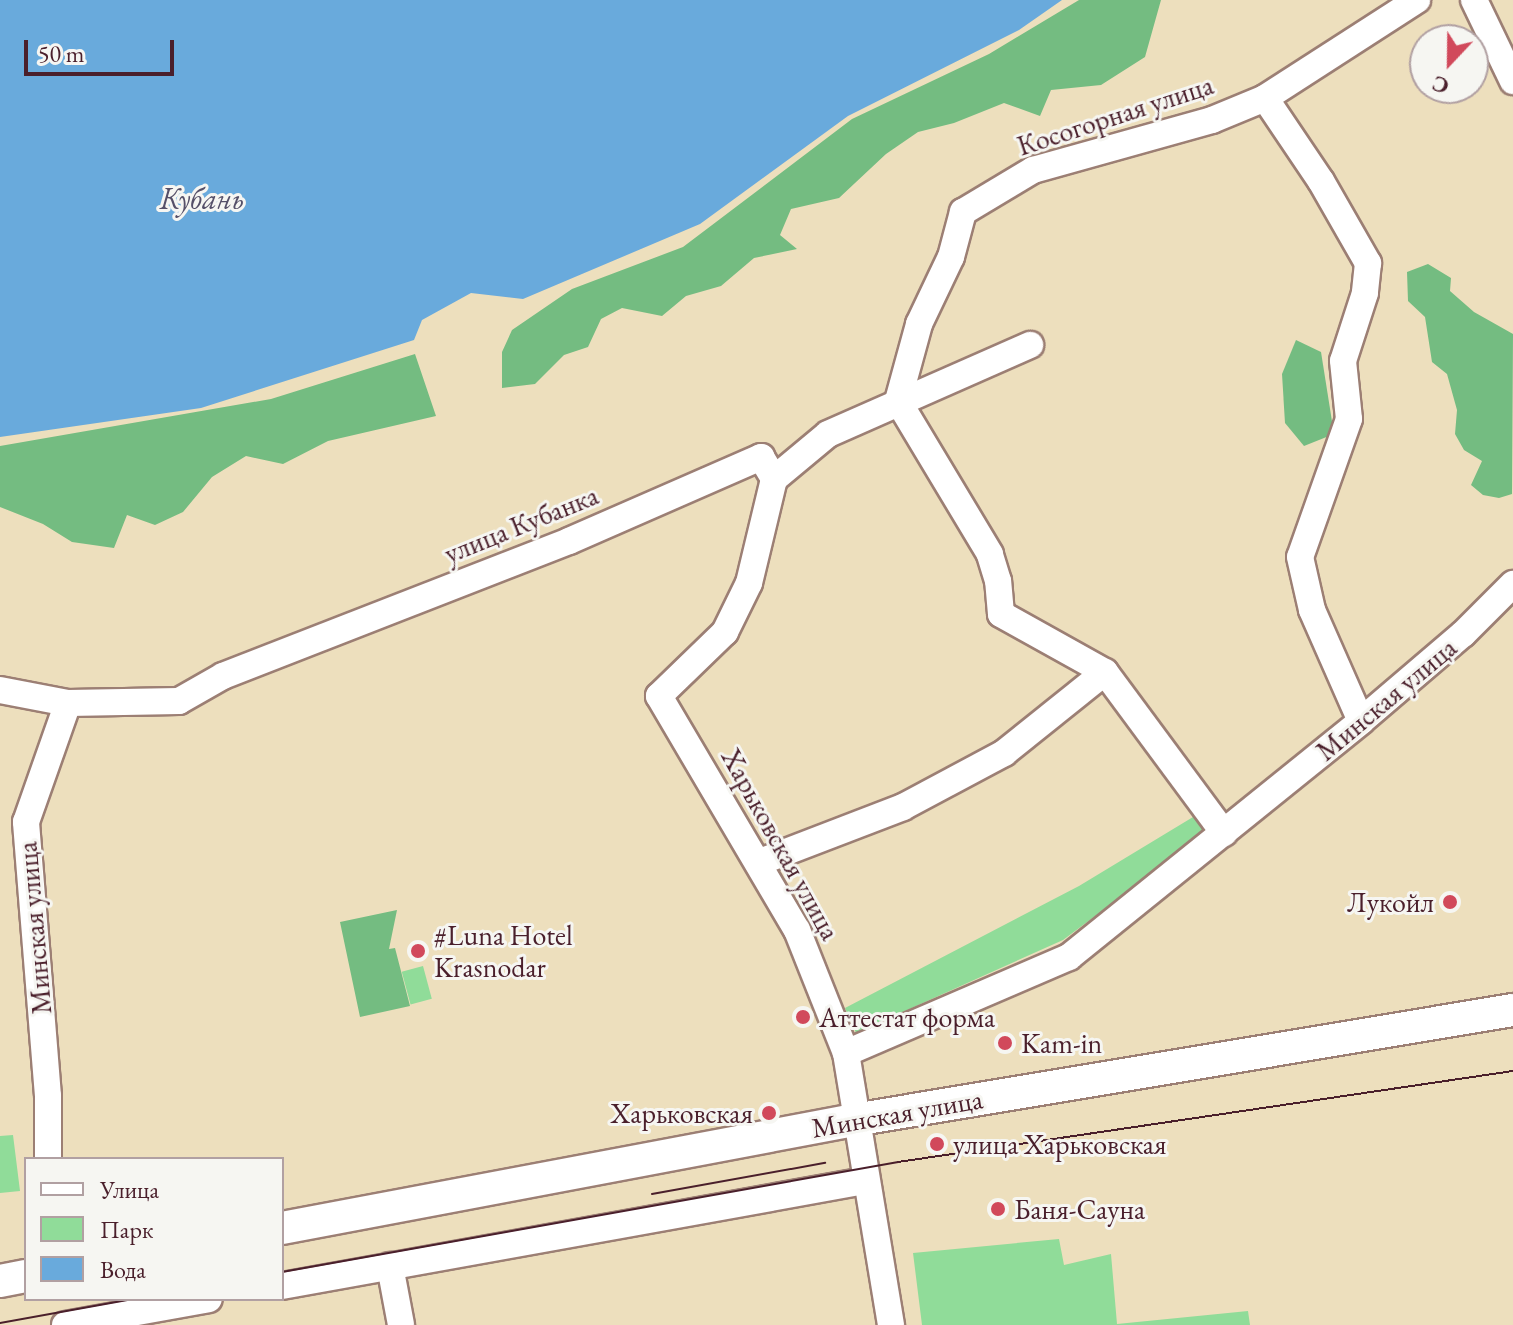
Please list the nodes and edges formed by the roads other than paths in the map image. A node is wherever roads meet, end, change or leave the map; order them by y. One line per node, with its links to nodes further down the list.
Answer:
1 (1417, 0): 4 (street, Косогорная улица)
2 (1474, 0): 3 (street)
3 (1513, 81)
4 (1265, 98): 6 (street, Косогорная улица); 12 (street)
5 (1030, 345): 6 (street)
6 (898, 401): 7 (street); 9 (street)
7 (774, 479): 11 (street, улица Кубанка); 14 (street, Харьковская улица)
8 (1513, 584): 12 (street, Минская улица)
9 (1105, 672): 13 (street); 14 (street)
10 (0, 690): 11 (street, улица Кубанка)
11 (68, 703): 18 (street, Минская улица)
12 (1361, 721): 13 (street, Минская улица)
13 (1224, 833): 16 (street, Минская улица)
14 (760, 862): 16 (street, Харьковская улица)
15 (1513, 1010): 17 (main road, Минская улица)
16 (846, 1053): 17 (street, Харьковская улица)
17 (854, 1120): 19 (street, Харьковская улица); 20 (main road, Минская улица)
18 (48, 1157)
19 (865, 1181): 21 (street); 28 (street, Харьковская улица)
20 (284, 1228)
21 (390, 1266): 24 (street); 27 (street)
22 (24, 1276): 23 (main road)
23 (0, 1281)
24 (284, 1286)
25 (198, 1301): 26 (street)
26 (65, 1325)
27 (401, 1325)
28 (891, 1325)

